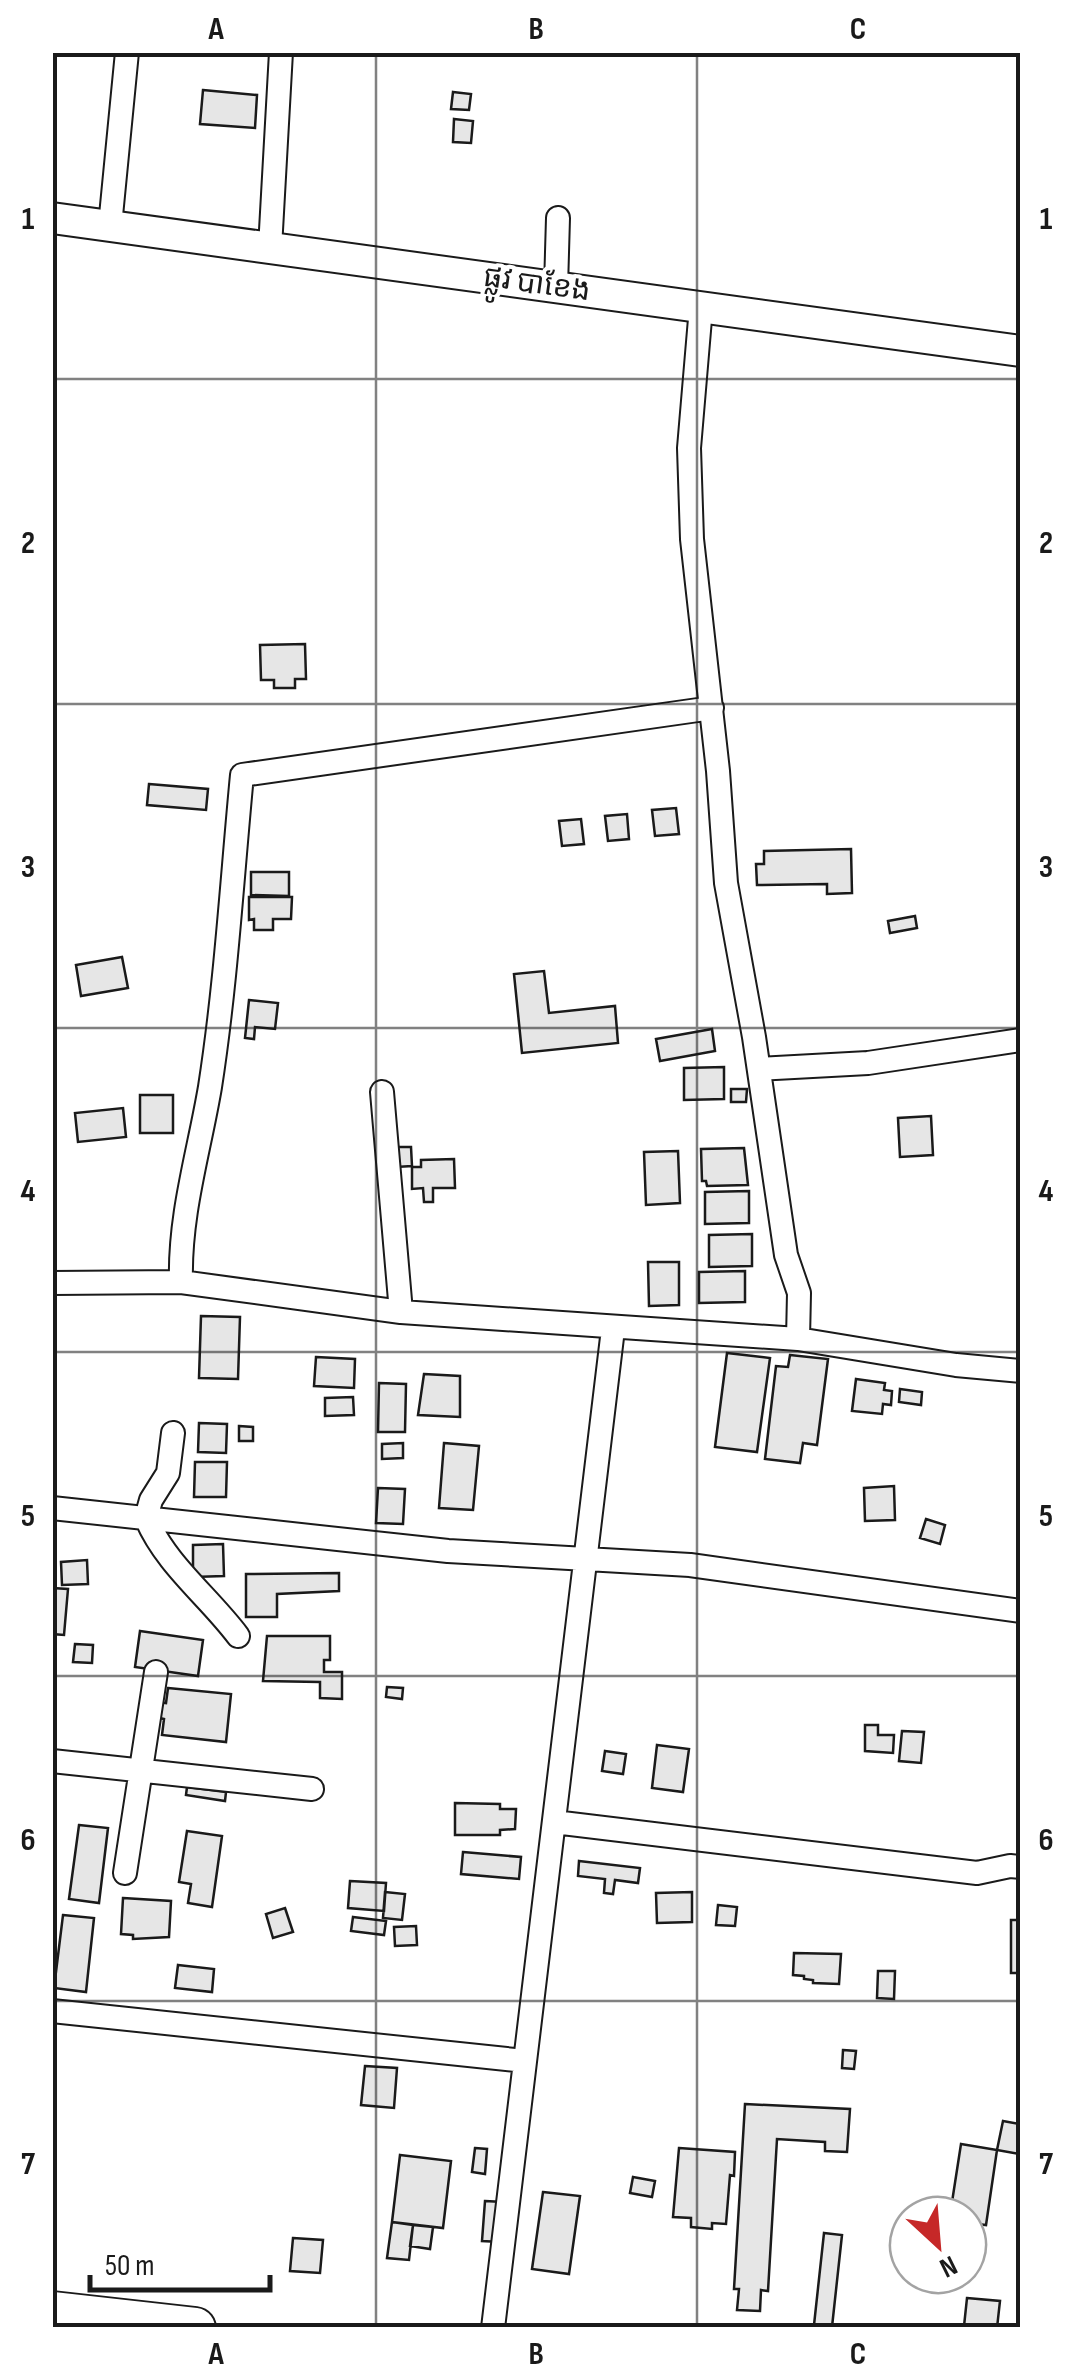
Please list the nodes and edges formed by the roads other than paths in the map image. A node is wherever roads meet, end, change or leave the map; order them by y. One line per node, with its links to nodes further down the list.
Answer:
1 (127, 52): 5 (street)
2 (281, 52): 6 (street)
3 (52, 218): 5 (street, ផ្លូវ បាខែង)
4 (558, 218): 7 (street)
5 (110, 226): 6 (street, ផ្លូវ បាខែង)
6 (270, 248): 7 (street, ផ្លូវ បាខែង)
7 (556, 287): 8 (street, ផ្លូវ បាខែង)
8 (701, 307): 9 (street, ផ្លូវ បាខែង); 10 (street)
9 (1020, 351)
10 (712, 708): 12 (street); 14 (street)
11 (1020, 1040): 12 (street)
12 (759, 1069): 18 (street)
13 (382, 1092): 16 (street)
14 (181, 1282): 15 (street); 16 (street)
15 (52, 1283)
16 (400, 1312): 17 (street)
17 (613, 1329): 18 (street); 23 (street)
18 (798, 1339): 19 (street)
19 (1020, 1371)
20 (173, 1433): 22 (street)
21 (52, 1508): 22 (street)
22 (146, 1518): 23 (street); 25 (street)
23 (585, 1559): 24 (street); 30 (street)
24 (1020, 1611)
25 (238, 1636)
26 (156, 1672): 28 (street)
27 (52, 1761): 28 (street)
28 (142, 1772): 29 (street); 32 (street)
29 (312, 1789)
30 (554, 1822): 31 (street); 34 (street)
31 (1020, 1867)
32 (125, 1874)
33 (52, 2011): 34 (street)
34 (525, 2060): 37 (street)
35 (52, 2312): 36 (highway)
36 (195, 2328)
37 (493, 2328)

